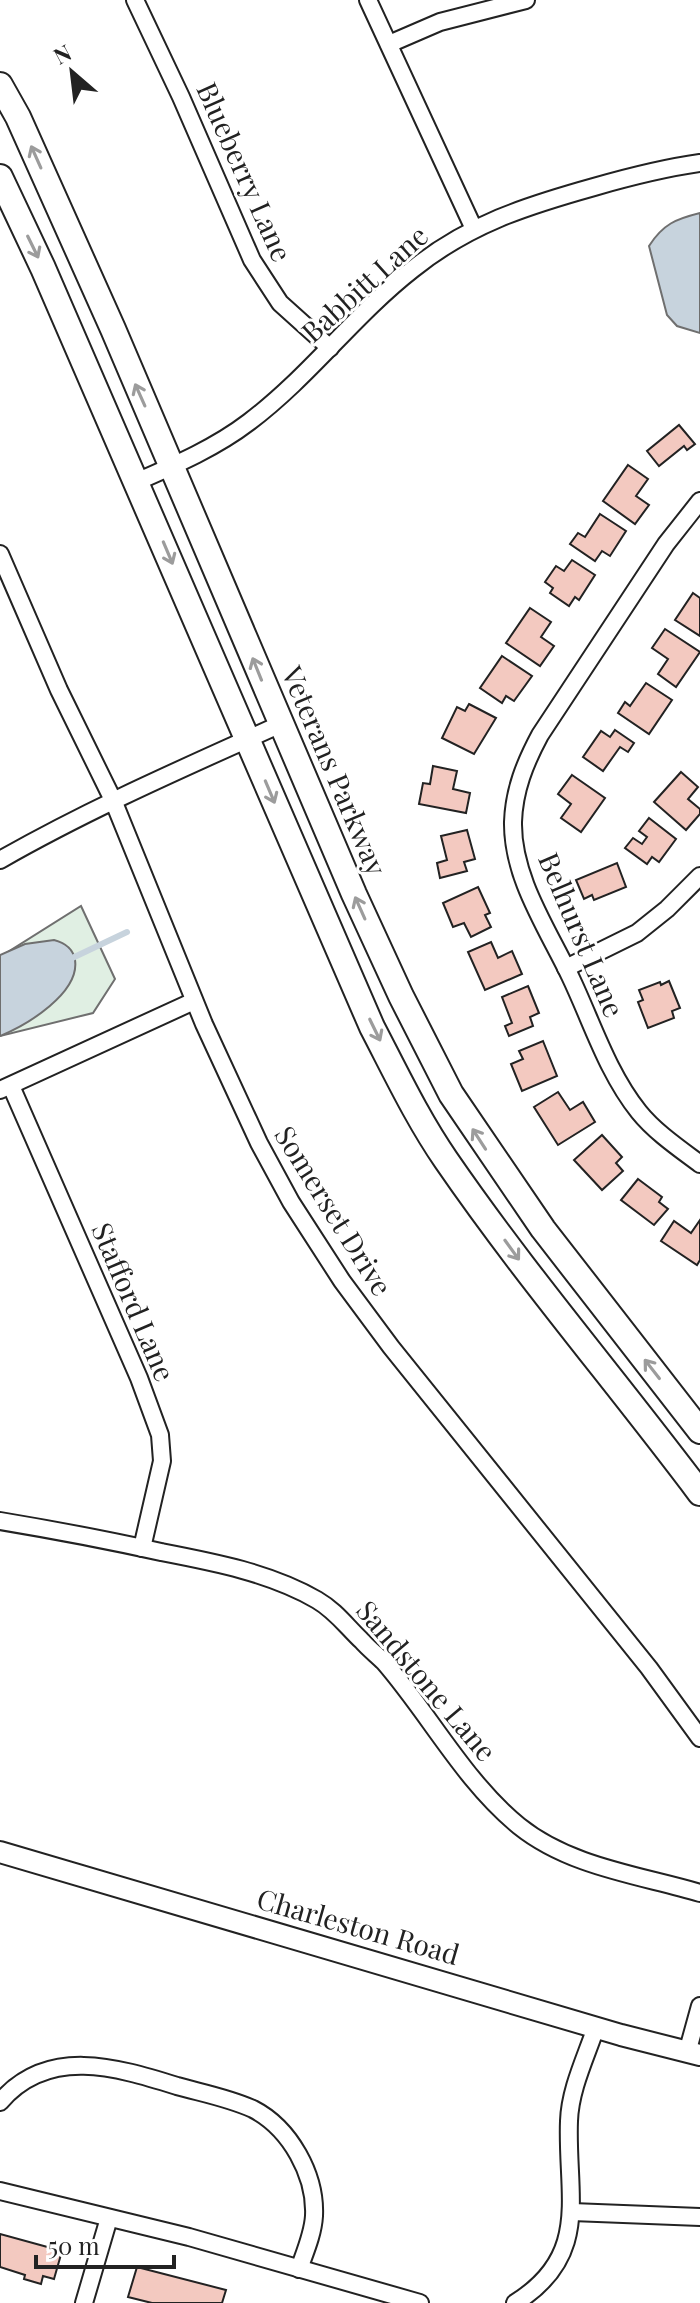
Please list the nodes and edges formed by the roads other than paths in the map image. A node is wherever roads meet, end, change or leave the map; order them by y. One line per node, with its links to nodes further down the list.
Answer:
1 (135, 0): 9 (street, Blueberry Lane)
2 (368, 0): 4 (street)
3 (526, 0): 4 (street)
4 (389, 44): 8 (street)
5 (0, 85): 10 (main road, Veterans Parkway, one-way to 5)
6 (700, 163): 8 (street, Babbitt Lane)
7 (0, 177): 11 (main road, one-way to 11)
8 (474, 229): 9 (street, Babbitt Lane)
9 (330, 348): 10 (street, Babbitt Lane)
10 (171, 467): 11 (street, Babbitt Lane); 14 (main road, Veterans Parkway, one-way to 10)
11 (136, 482): 15 (main road, one-way to 15)
12 (700, 501): 19 (street, Belhurst Lane)
13 (0, 554): 16 (street, Somerset Drive)
14 (281, 724): 15 (street); 23 (main road, Veterans Parkway, one-way to 14)
15 (247, 739): 16 (street); 24 (main road, one-way to 24)
16 (113, 800): 17 (street); 20 (street, Somerset Drive)
17 (0, 860)
18 (700, 876): 19 (street)
19 (566, 968): 22 (street, Belhurst Lane)
20 (194, 1001): 21 (street); 27 (street, Somerset Drive)
21 (5, 1088): 26 (street, Stafford Lane)
22 (700, 1164)
23 (700, 1431)
24 (700, 1493)
25 (0, 1521): 26 (street, Sandstone Lane)
26 (142, 1548): 29 (street, Sandstone Lane)
27 (700, 1738)
28 (0, 1852): 31 (street, Charleston Road)
29 (700, 1893)
30 (700, 2006): 32 (street)
31 (596, 2027): 32 (street, Charleston Road); 35 (street)
32 (694, 2054)
33 (0, 2102): 38 (street)
34 (0, 2191): 37 (street)
35 (572, 2212): 36 (street); 41 (street)
36 (700, 2217)
37 (109, 2218): 38 (street); 39 (street)
38 (299, 2269): 40 (street)
39 (84, 2303)
40 (420, 2303)
41 (515, 2303)

